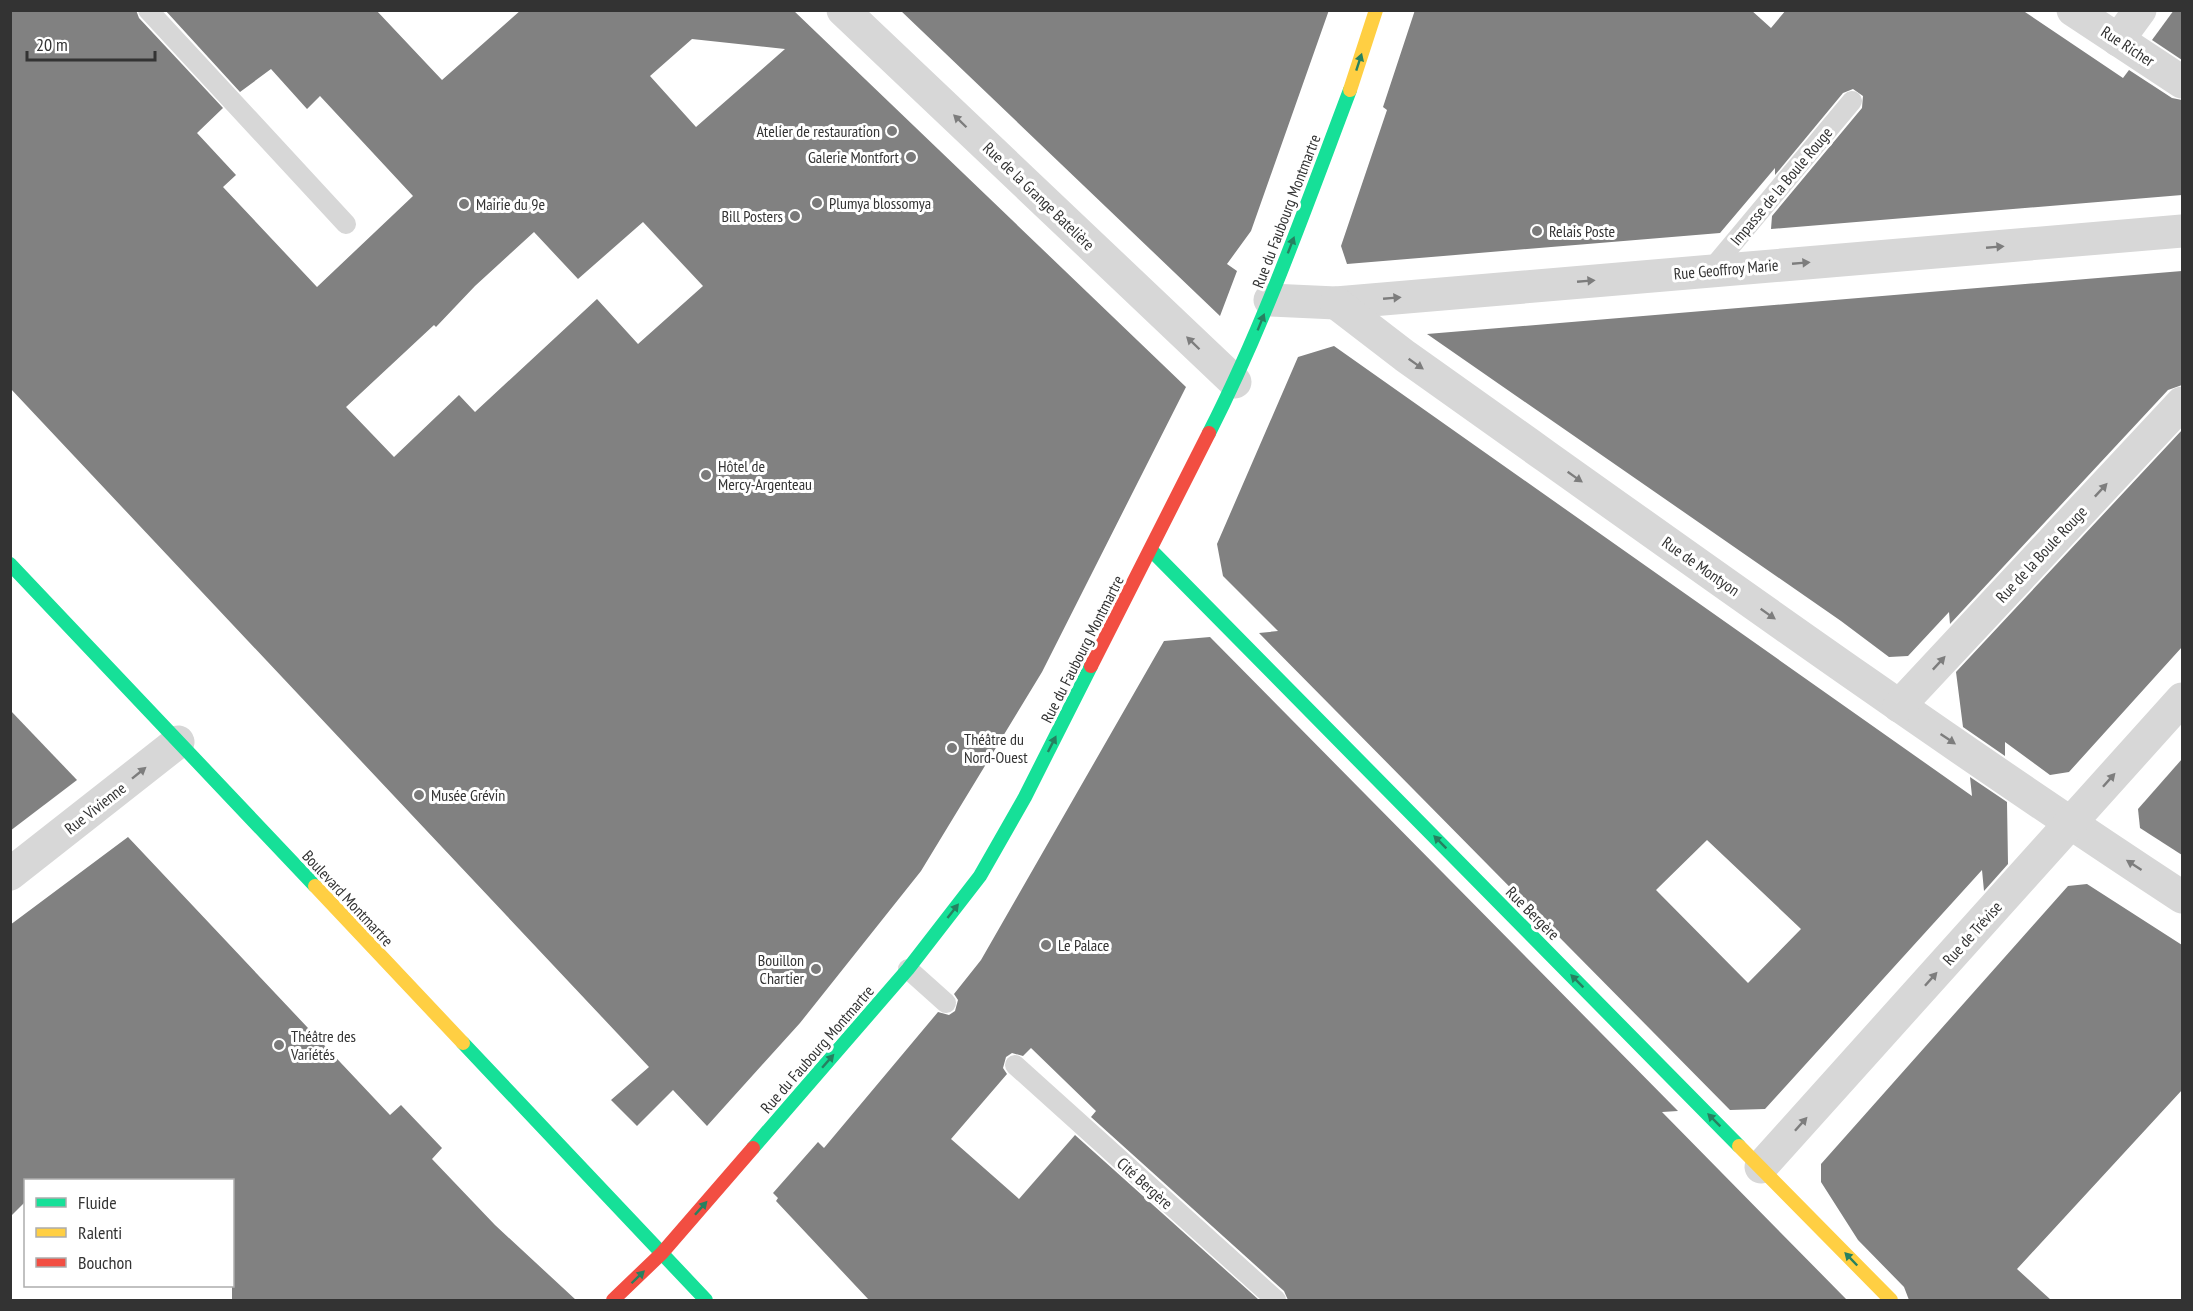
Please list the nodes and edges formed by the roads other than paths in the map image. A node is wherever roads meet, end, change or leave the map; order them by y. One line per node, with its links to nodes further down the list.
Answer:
1 (148, 10): 9 (lane)
2 (843, 10): 14 (street, Rue de la Grange Batelière, one-way to 2)
3 (1377, 10): 12 (street, Rue du Faubourg Montmartre, one-way to 3)
4 (2073, 10): 6 (street, Rue Richer)
5 (2140, 10): 6 (street)
6 (2118, 40): 7 (street, Rue Richer)
7 (2182, 82)
8 (1852, 101): 11 (lane, Impasse de la Boule Rouge)
9 (346, 224)
10 (2182, 231): 11 (street, Rue Geoffroy Marie, one-way to 10)
11 (1710, 271): 13 (street, Rue Geoffroy Marie, one-way to 11)
12 (1270, 300): 13 (street, Rue Geoffroy Marie); 14 (street, Rue du Faubourg Montmartre, one-way to 12)
13 (1336, 303): 19 (street, Rue de Montyon, one-way to 19)
14 (1235, 382): 16 (street, Rue du Faubourg Montmartre)
15 (2182, 403): 19 (street, Rue de la Boule Rouge, one-way to 15)
16 (1151, 550): 24 (street, Rue du Faubourg Montmartre, one-way to 16); 27 (street, Rue Bergère, one-way to 16)
17 (10, 564): 20 (street, Boulevard Montmartre)
18 (2182, 699): 21 (street, Rue de Trévise, one-way to 18)
19 (1899, 706): 21 (street, Rue de Montyon, one-way to 21)
20 (178, 742): 22 (street, Rue Vivienne, one-way to 20); 28 (street, Boulevard Montmartre)
21 (2070, 824): 23 (street, Rue de Montyon, one-way to 21); 27 (street, Rue de Trévise, one-way to 21)
22 (10, 874)
23 (2182, 897)
24 (908, 969): 25 (lane); 28 (street, Rue du Faubourg Montmartre, one-way to 24)
25 (946, 1003)
26 (1015, 1065): 31 (lane, Cité Bergère)
27 (1761, 1167): 32 (street, Rue Bergère, one-way to 27)
28 (662, 1253): 29 (street, Rue du Faubourg Montmartre, one-way to 28); 30 (street, Boulevard Montmartre)
29 (613, 1300)
30 (706, 1300)
31 (1276, 1300)
32 (1891, 1300)

